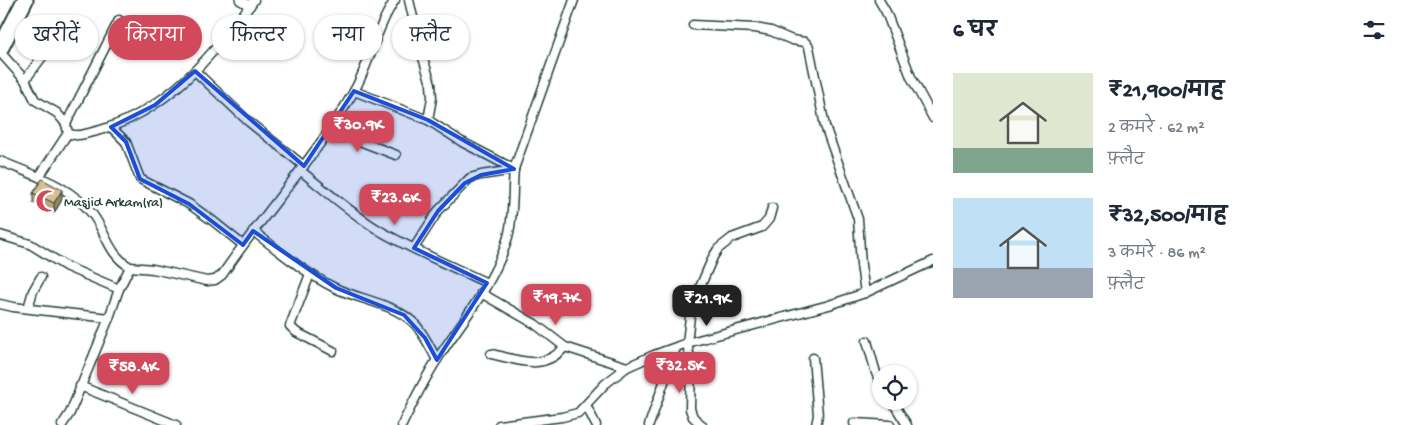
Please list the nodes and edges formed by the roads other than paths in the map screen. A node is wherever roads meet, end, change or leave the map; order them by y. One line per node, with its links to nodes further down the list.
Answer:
1 (14, 0): 10 (highway)
2 (25, 0): 12 (highway)
3 (240, 0): 8 (street)
4 (396, 0): 16 (street)
5 (409, 0): 18 (street)
6 (574, 0): 26 (street)
7 (879, 0): 17 (street)
8 (252, 3): 14 (street)
9 (693, 26): 40 (street)
10 (0, 28)
11 (108, 42): 19 (street)
12 (0, 50): 15 (street)
13 (40, 60): 15 (street)
14 (195, 71): 21 (street); 25 (street)
15 (25, 80): 19 (street)
16 (354, 91): 18 (street); 20 (street)
17 (933, 118)
18 (428, 120): 26 (street)
19 (66, 124): 22 (street)
20 (334, 125): 23 (street); 25 (street)
21 (111, 127): 22 (street); 31 (street)
22 (68, 133): 27 (street)
23 (396, 155)
24 (0, 161): 27 (street)
25 (303, 169): 29 (street); 32 (street)
26 (514, 170): 32 (street); 37 (street)
27 (39, 177): 34 (street)
28 (772, 208): 45 (street)
29 (253, 231): 31 (street); 35 (street)
30 (0, 235): 38 (street)
31 (243, 245): 34 (street)
32 (414, 248): 37 (street)
33 (933, 261): 40 (street)
34 (130, 267): 38 (street)
35 (310, 274): 48 (street); 51 (street)
36 (41, 277): 42 (street)
37 (487, 283): 39 (street)
38 (119, 289): 43 (street)
39 (482, 293): 46 (street); 51 (street)
40 (865, 293): 45 (street)
41 (0, 304): 42 (street)
42 (28, 308): 43 (street)
43 (109, 318): 54 (street)
44 (867, 341): 52 (street)
45 (687, 343): 47 (street); 65 (street)
46 (565, 347): 49 (street); 53 (street)
47 (676, 348): 53 (street); 64 (street)
48 (333, 351)
49 (491, 354)
50 (814, 358): 66 (street)
51 (437, 360): 61 (street)
52 (874, 365)
53 (628, 367): 55 (street)
54 (80, 386): 57 (street); 59 (street)
55 (586, 405): 62 (street); 63 (street)
56 (898, 410): 68 (street)
57 (158, 421): 60 (street)
58 (854, 423): 67 (street)
59 (62, 425)
60 (176, 425)
61 (402, 425)
62 (499, 425)
63 (596, 425)
64 (649, 425)
65 (702, 425)
66 (816, 425)
67 (890, 425)
68 (907, 425)

